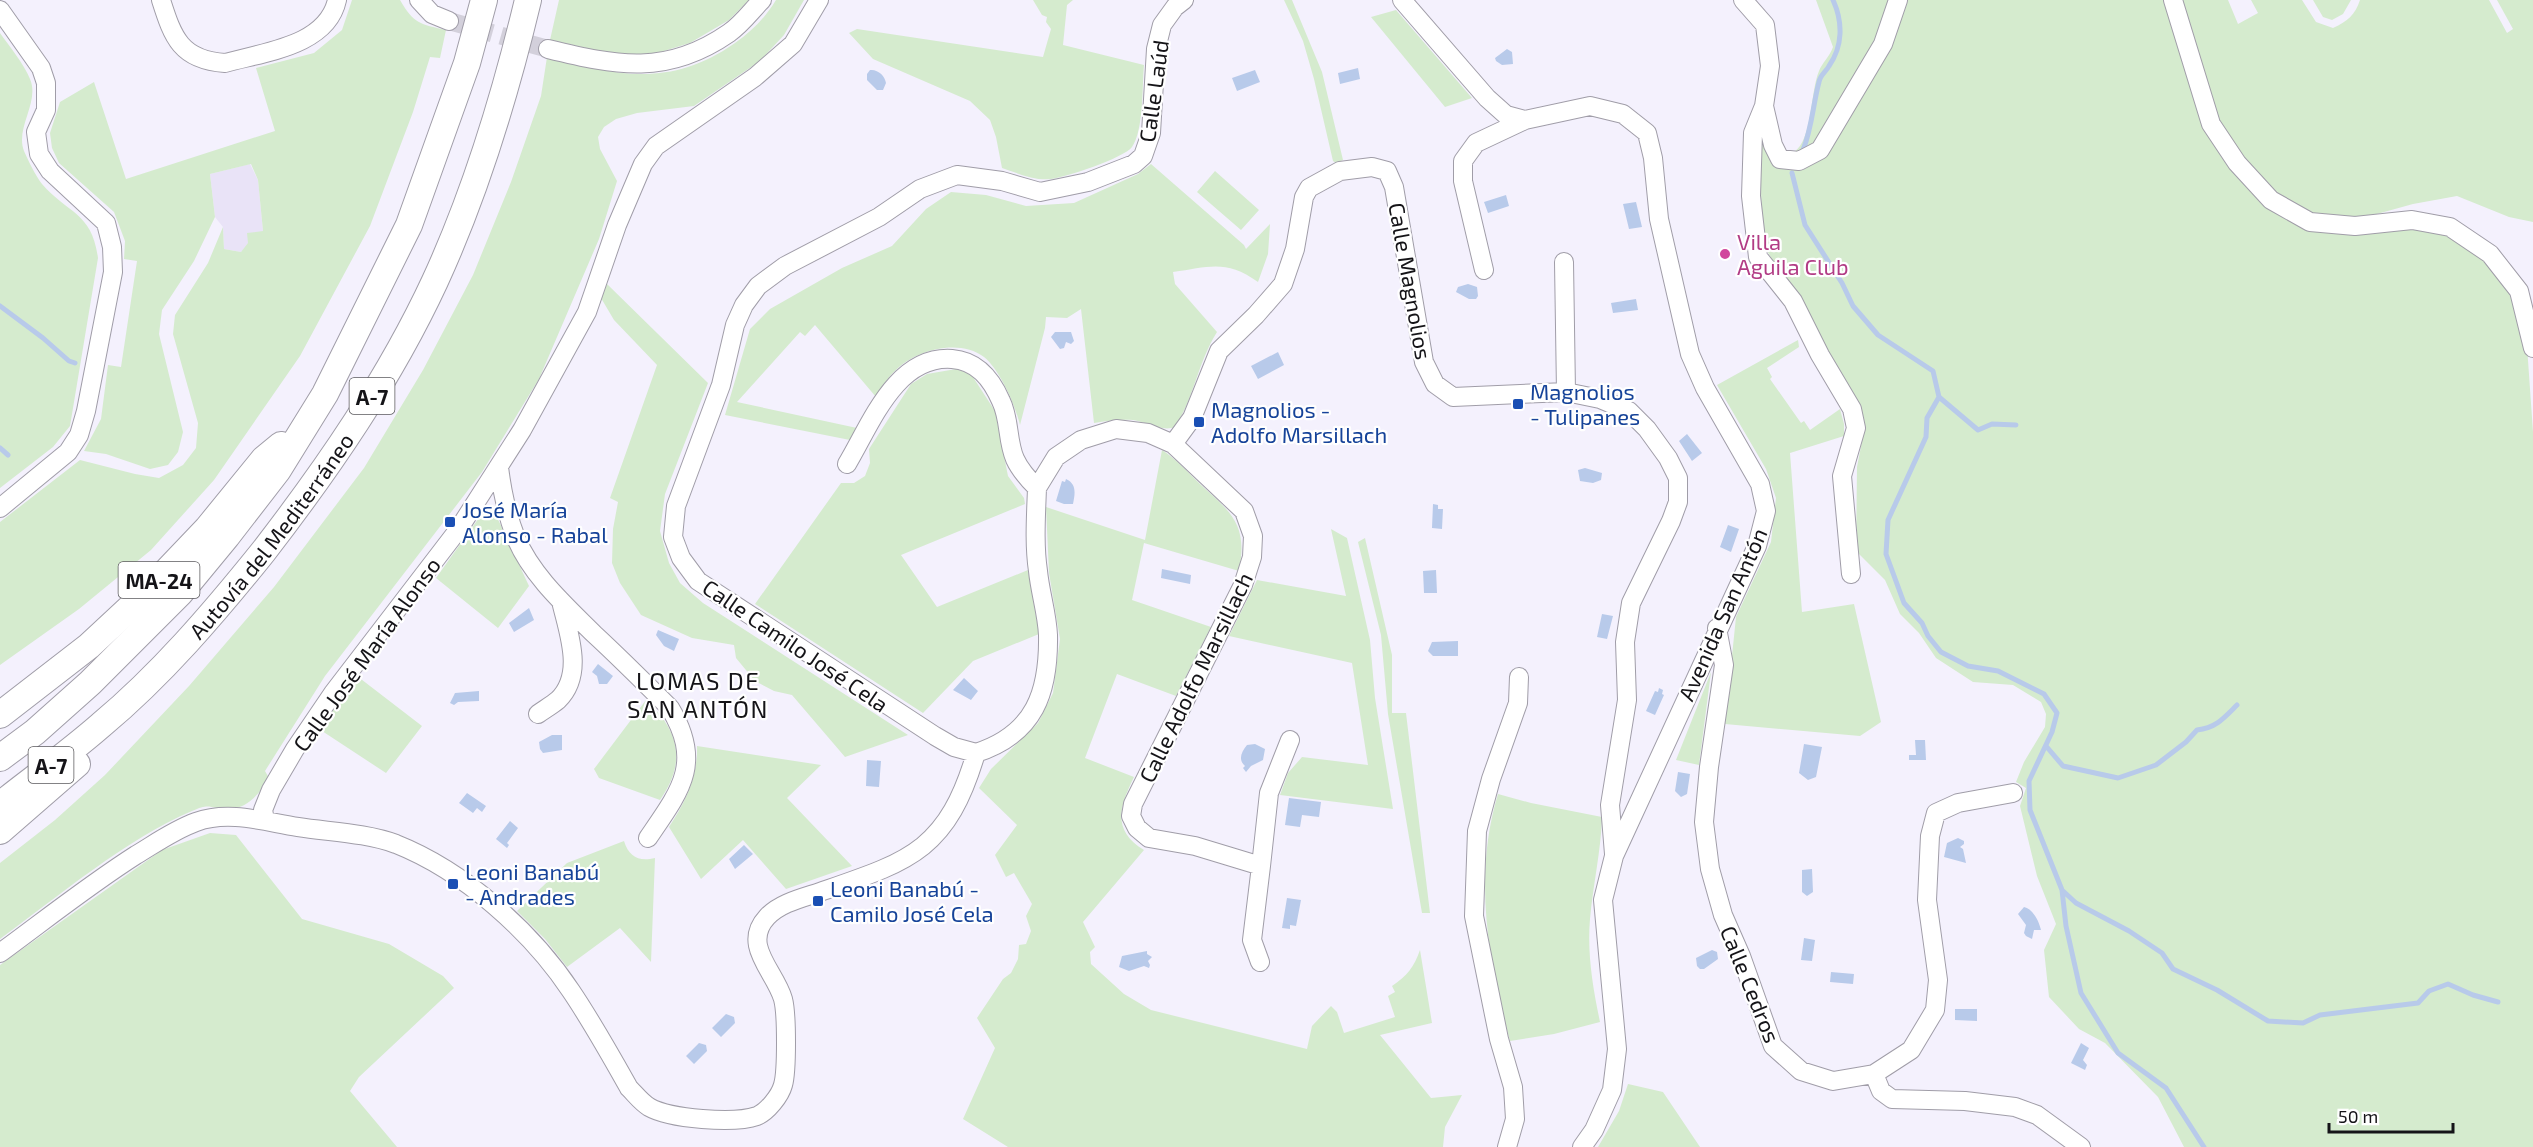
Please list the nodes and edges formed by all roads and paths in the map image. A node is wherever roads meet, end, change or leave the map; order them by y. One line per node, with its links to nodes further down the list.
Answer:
1 (161, 0): 2 (street)
2 (337, 0)
3 (418, 0): 14 (street)
4 (484, 0): 23 (highway, Autovía del Mediterráneo / A-7)
5 (528, 0): 35 (highway, Autovía del Mediterráneo / A-7)
6 (762, 0): 15 (street)
7 (819, 0): 26 (street, Calle José María Alonso)
8 (1184, 0): 18 (street, Calle Laúd)
9 (1402, 0): 17 (street)
10 (1743, 0): 16 (street)
11 (1898, 0): 16 (street)
12 (2174, 0): 21 (street)
13 (0, 10): 28 (street)
14 (449, 21)
15 (548, 49)
16 (1764, 106): 29 (street)
17 (1525, 120): 20 (street, Avenida San Antón); 31 (street, Avenida San Antón)
18 (1143, 156): 37 (street, Calle Camilo José Cela)
19 (1564, 262): 22 (street)
20 (1484, 270)
21 (2533, 348)
22 (1566, 392): 24 (street, Calle Magnolios); 44 (street, Calle Magnolios)
23 (302, 428): 34 (highway, MA-24); 38 (highway, Autovía del Mediterráneo / A-7)
24 (1173, 444): 27 (street, Calle Adolfo Marsillach); 45 (street, Calle Adolfo Marsillach)
25 (847, 464): 27 (street)
26 (499, 467): 30 (street); 41 (street, Calle José María Alonso)
27 (1037, 488): 37 (street)
28 (0, 508)
29 (1851, 574)
30 (561, 601): 33 (street); 43 (street)
31 (1717, 628): 44 (street, Avenida San Antón); 48 (street, Calle Cedros)
32 (1519, 677): 49 (street)
33 (538, 714)
34 (0, 716)
35 (102, 725): 40 (highway, Autovía del Mediterráneo / A-7); 42 (highway)
36 (1290, 740): 45 (street)
37 (976, 753): 41 (street)
38 (0, 758)
39 (2013, 793): 48 (street, Calle Cedros)
40 (0, 805)
41 (265, 820): 46 (street)
42 (0, 831)
43 (648, 838)
44 (1614, 856): 50 (street, Avenida San Antón)
45 (1261, 866): 47 (street)
46 (0, 953)
47 (1260, 962)
48 (1874, 1074): 51 (street)
49 (1507, 1147)
50 (1582, 1147)
51 (2080, 1147)

